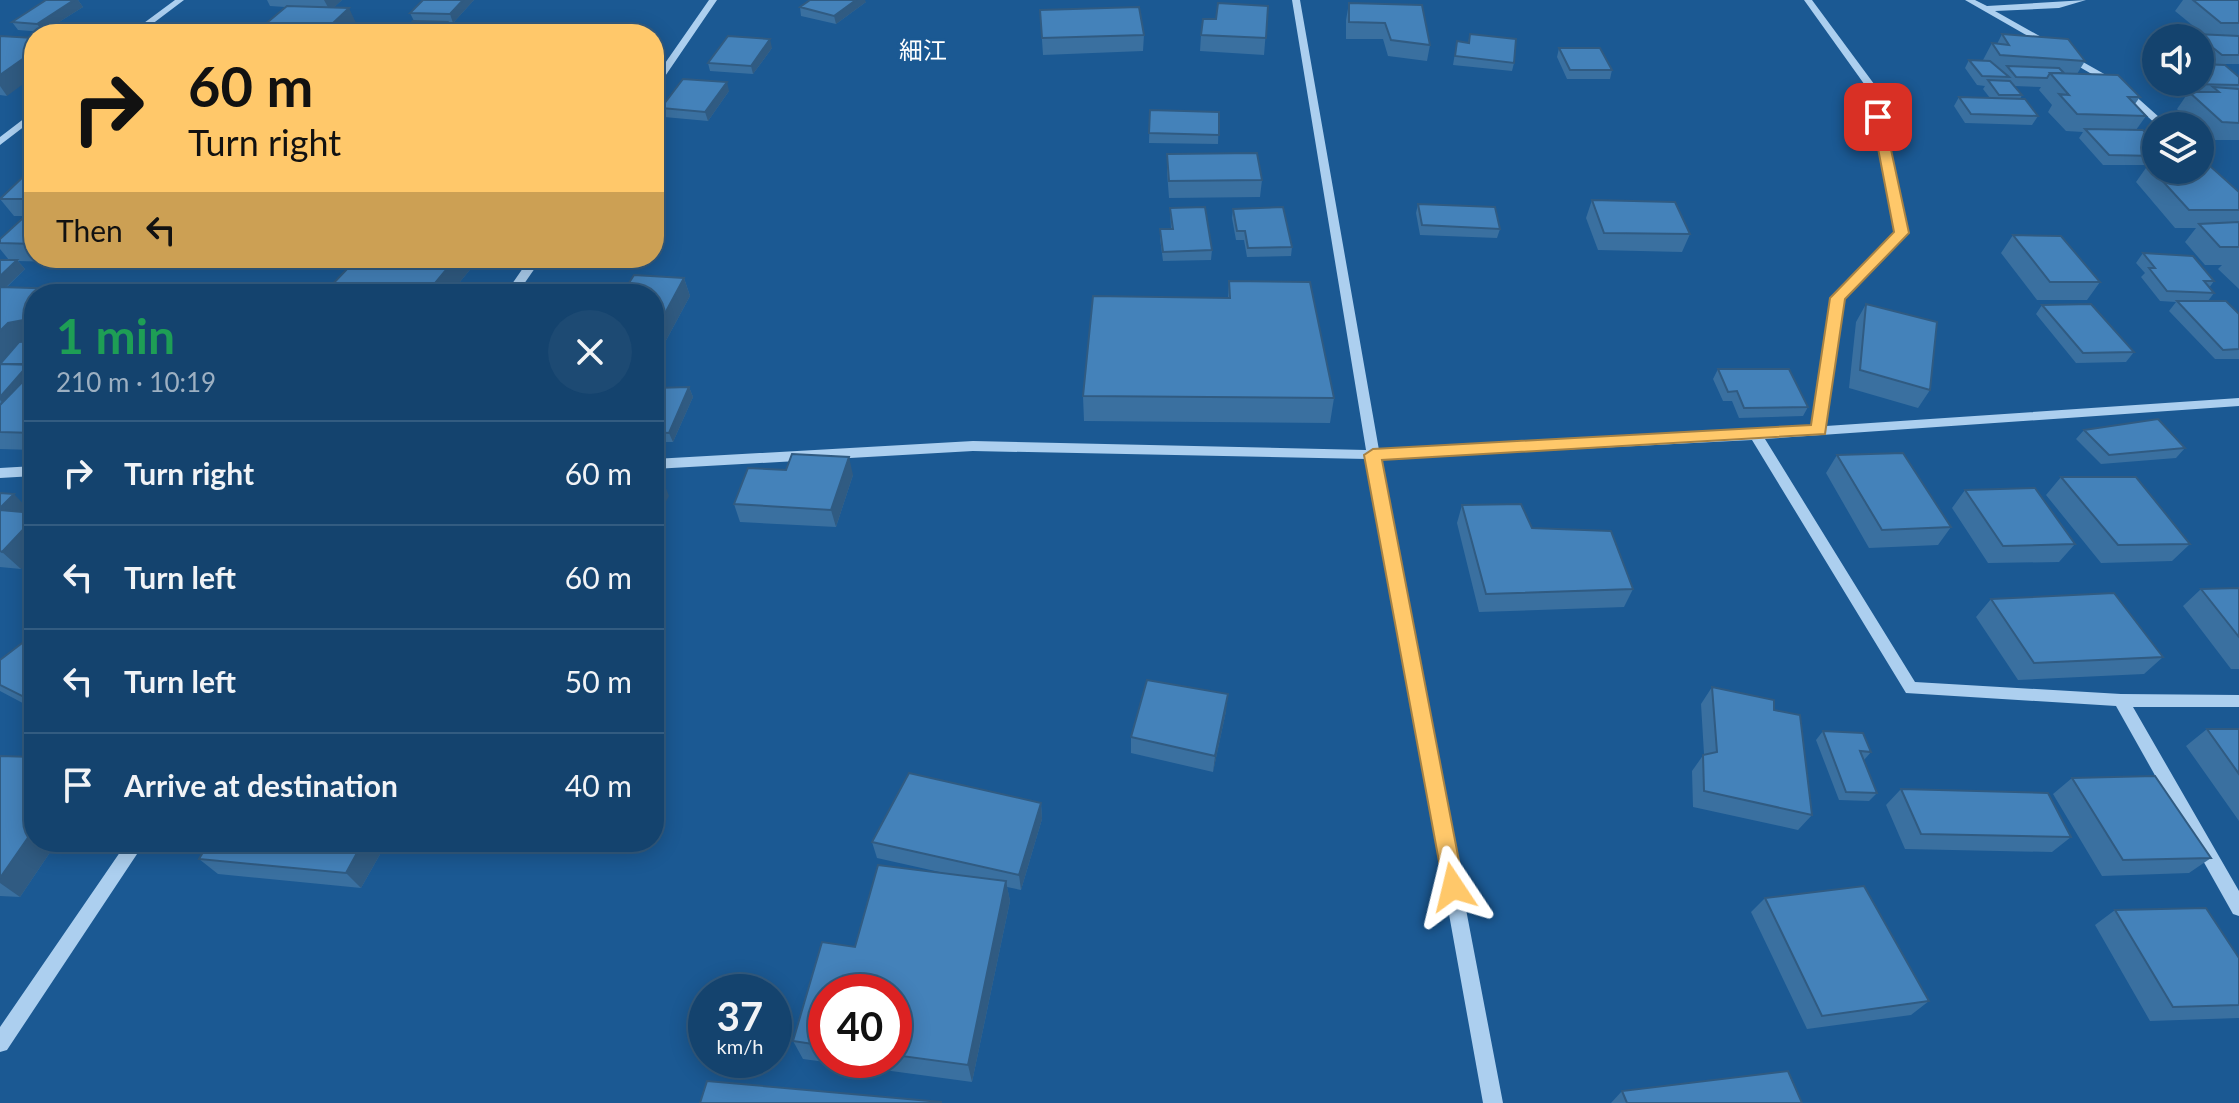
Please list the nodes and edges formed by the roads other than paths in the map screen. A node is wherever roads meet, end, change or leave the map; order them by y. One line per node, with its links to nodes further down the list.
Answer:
1 (180, 0): 8 (street)
2 (713, 0): 9 (street)
3 (1296, 0): 16 (street)
4 (1808, 0): 14 (street)
5 (1969, 0): 7 (street)
6 (2082, 0): 7 (street)
7 (1987, 9): 10 (street)
8 (147, 24)
9 (664, 71)
10 (2148, 112)
11 (24, 122): 12 (street)
12 (0, 142)
13 (2239, 402): 14 (street)
14 (1819, 430): 15 (street)
15 (1756, 435): 16 (street); 20 (street)
16 (1373, 455): 17 (street); 25 (street)
17 (664, 463)
18 (24, 472): 19 (street)
19 (0, 473)
20 (2121, 700): 21 (street); 23 (street)
21 (2239, 701)
22 (130, 852): 24 (street)
23 (2239, 908)
24 (0, 1043)
25 (1493, 1103)

